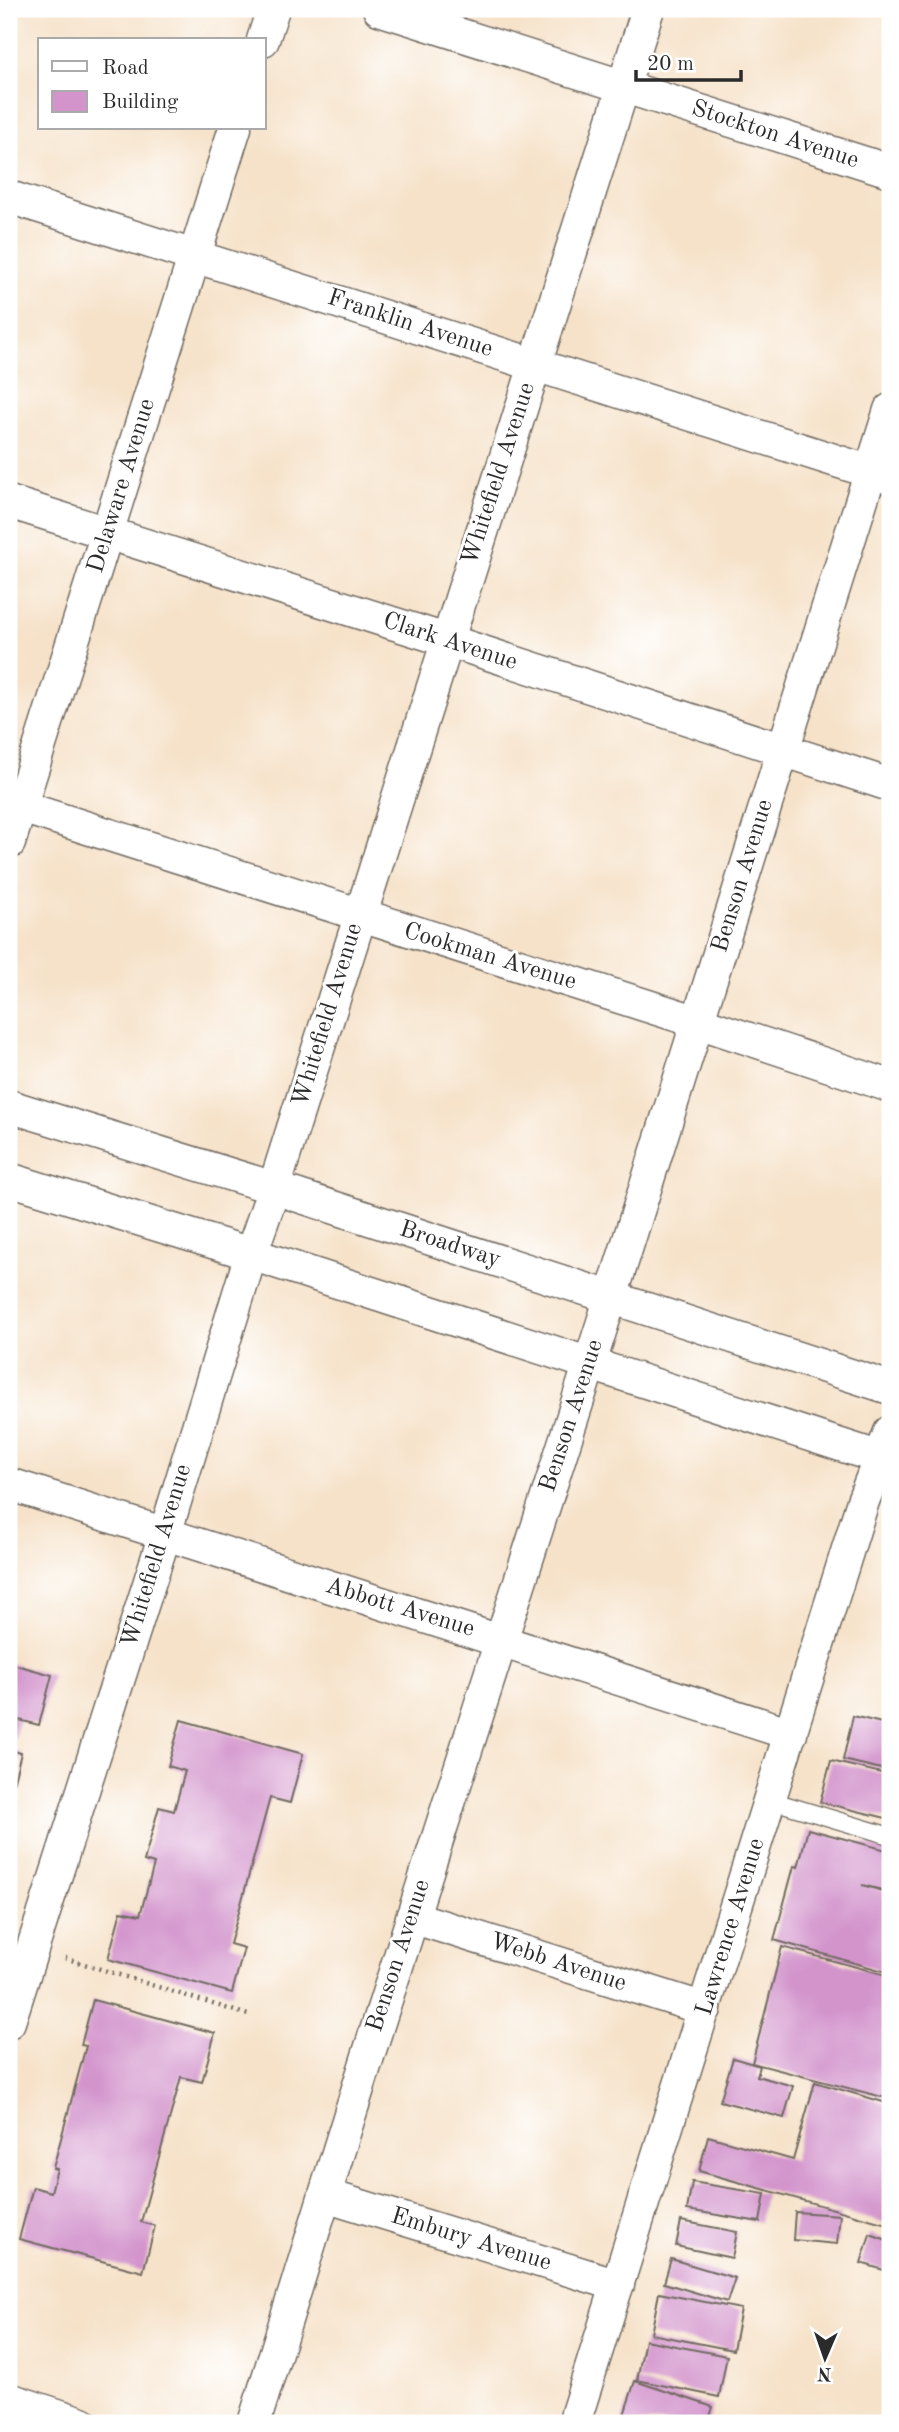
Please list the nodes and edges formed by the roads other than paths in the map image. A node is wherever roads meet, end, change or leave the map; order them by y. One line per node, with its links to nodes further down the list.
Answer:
1 (273, 9): 4 (street)
2 (379, 9): 5 (street, Stockton Avenue)
3 (648, 9): 5 (street, Whitefield Avenue)
4 (264, 38)
5 (625, 86): 7 (street, Stockton Avenue); 10 (street, Whitefield Avenue)
6 (234, 130): 9 (street, Delaware Avenue)
7 (890, 171)
8 (9, 197): 9 (street, Franklin Avenue)
9 (194, 255): 10 (street, Franklin Avenue); 14 (street, Delaware Avenue)
10 (534, 363): 12 (street, Franklin Avenue); 15 (street, Whitefield Avenue)
11 (890, 410): 12 (street, Benson Avenue)
12 (880, 475): 16 (street, Benson Avenue)
13 (9, 502): 14 (street, Clark Avenue)
14 (107, 534): 15 (street, Clark Avenue); 18 (street, Delaware Avenue)
15 (446, 640): 16 (street, Clark Avenue); 20 (street, Whitefield Avenue)
16 (783, 749): 17 (street, Clark Avenue); 21 (street, Benson Avenue)
17 (890, 785)
18 (15, 805): 19 (street, Delaware Avenue); 20 (street, Cookman Avenue)
19 (9, 843)
20 (359, 916): 21 (street, Cookman Avenue); 25 (street, Whitefield Avenue)
21 (698, 1023): 22 (street, Cookman Avenue); 27 (street, Benson Avenue)
22 (890, 1086)
23 (9, 1106): 25 (street, Broadway)
24 (9, 1179): 26 (street)
25 (274, 1188): 26 (street, Whitefield Avenue); 27 (street, Broadway)
26 (251, 1254): 28 (street); 32 (street, Whitefield Avenue)
27 (611, 1297): 28 (street, Benson Avenue); 29 (street, Broadway)
28 (589, 1364): 30 (street); 33 (street, Benson Avenue)
29 (890, 1388)
30 (886, 1450): 34 (street, Lawrence Avenue)
31 (9, 1484): 32 (street, Abbott Avenue)
32 (165, 1534): 33 (street, Abbott Avenue); 39 (street, Whitefield Avenue)
33 (500, 1639): 34 (street, Abbott Avenue); 37 (street, Benson Avenue)
34 (791, 1734): 35 (street, Lawrence Avenue)
35 (770, 1800): 36 (lane); 38 (street, Lawrence Avenue)
36 (890, 1836)
37 (412, 1917): 38 (street, Webb Avenue); 40 (street, Benson Avenue)
38 (705, 2009): 41 (street, Lawrence Avenue)
39 (9, 2022)
40 (325, 2195): 41 (street, Embury Avenue); 44 (street, Benson Avenue)
41 (618, 2286): 45 (street, Lawrence Avenue)
42 (9, 2399): 43 (street)
43 (82, 2423)
44 (254, 2423)
45 (574, 2423)

